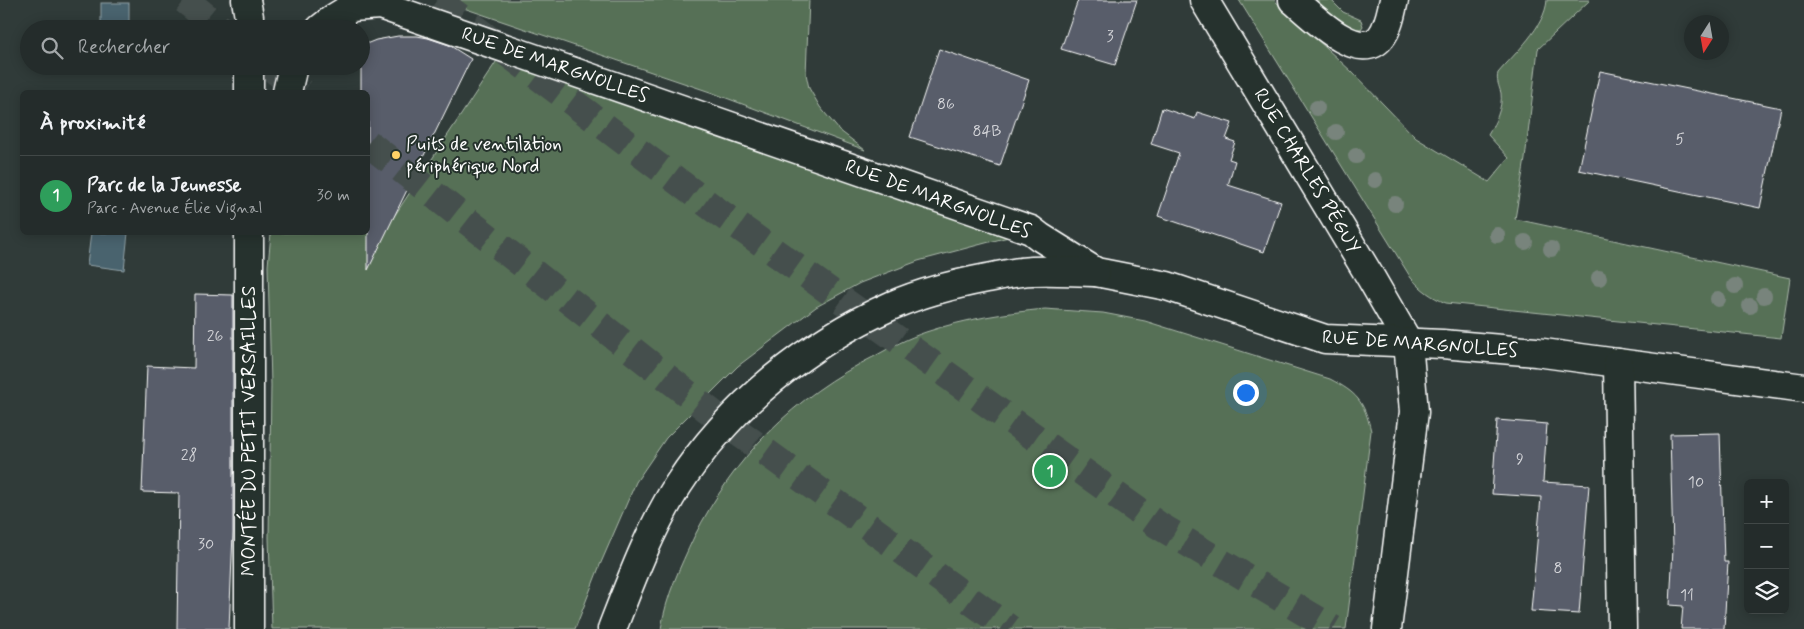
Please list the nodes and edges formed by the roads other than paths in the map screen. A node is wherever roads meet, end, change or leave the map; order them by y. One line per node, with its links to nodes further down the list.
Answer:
1 (246, 0): 5 (street)
2 (1204, 0): 15 (street, RUE CHARLES PÉGUY)
3 (1293, 0): 4 (street)
4 (1394, 0)
5 (249, 20)
6 (331, 20): 13 (street, RUE DE MARGNOLLES)
7 (249, 75): 9 (street)
8 (291, 75): 10 (street)
9 (249, 90)
10 (287, 90)
11 (249, 235): 14 (street, MONTÉE DU PETIT VERSAILLES)
12 (257, 235): 14 (street)
13 (1096, 272): 15 (street, RUE DE MARGNOLLES); 19 (street)
14 (249, 273): 18 (street, MONTÉE DU PETIT VERSAILLES)
15 (1408, 342): 16 (street, RUE DE MARGNOLLES); 20 (street)
16 (1618, 364): 17 (street, RUE DE MARGNOLLES); 21 (street)
17 (1804, 388)
18 (249, 629)
19 (612, 629)
20 (1386, 629)
21 (1622, 629)

